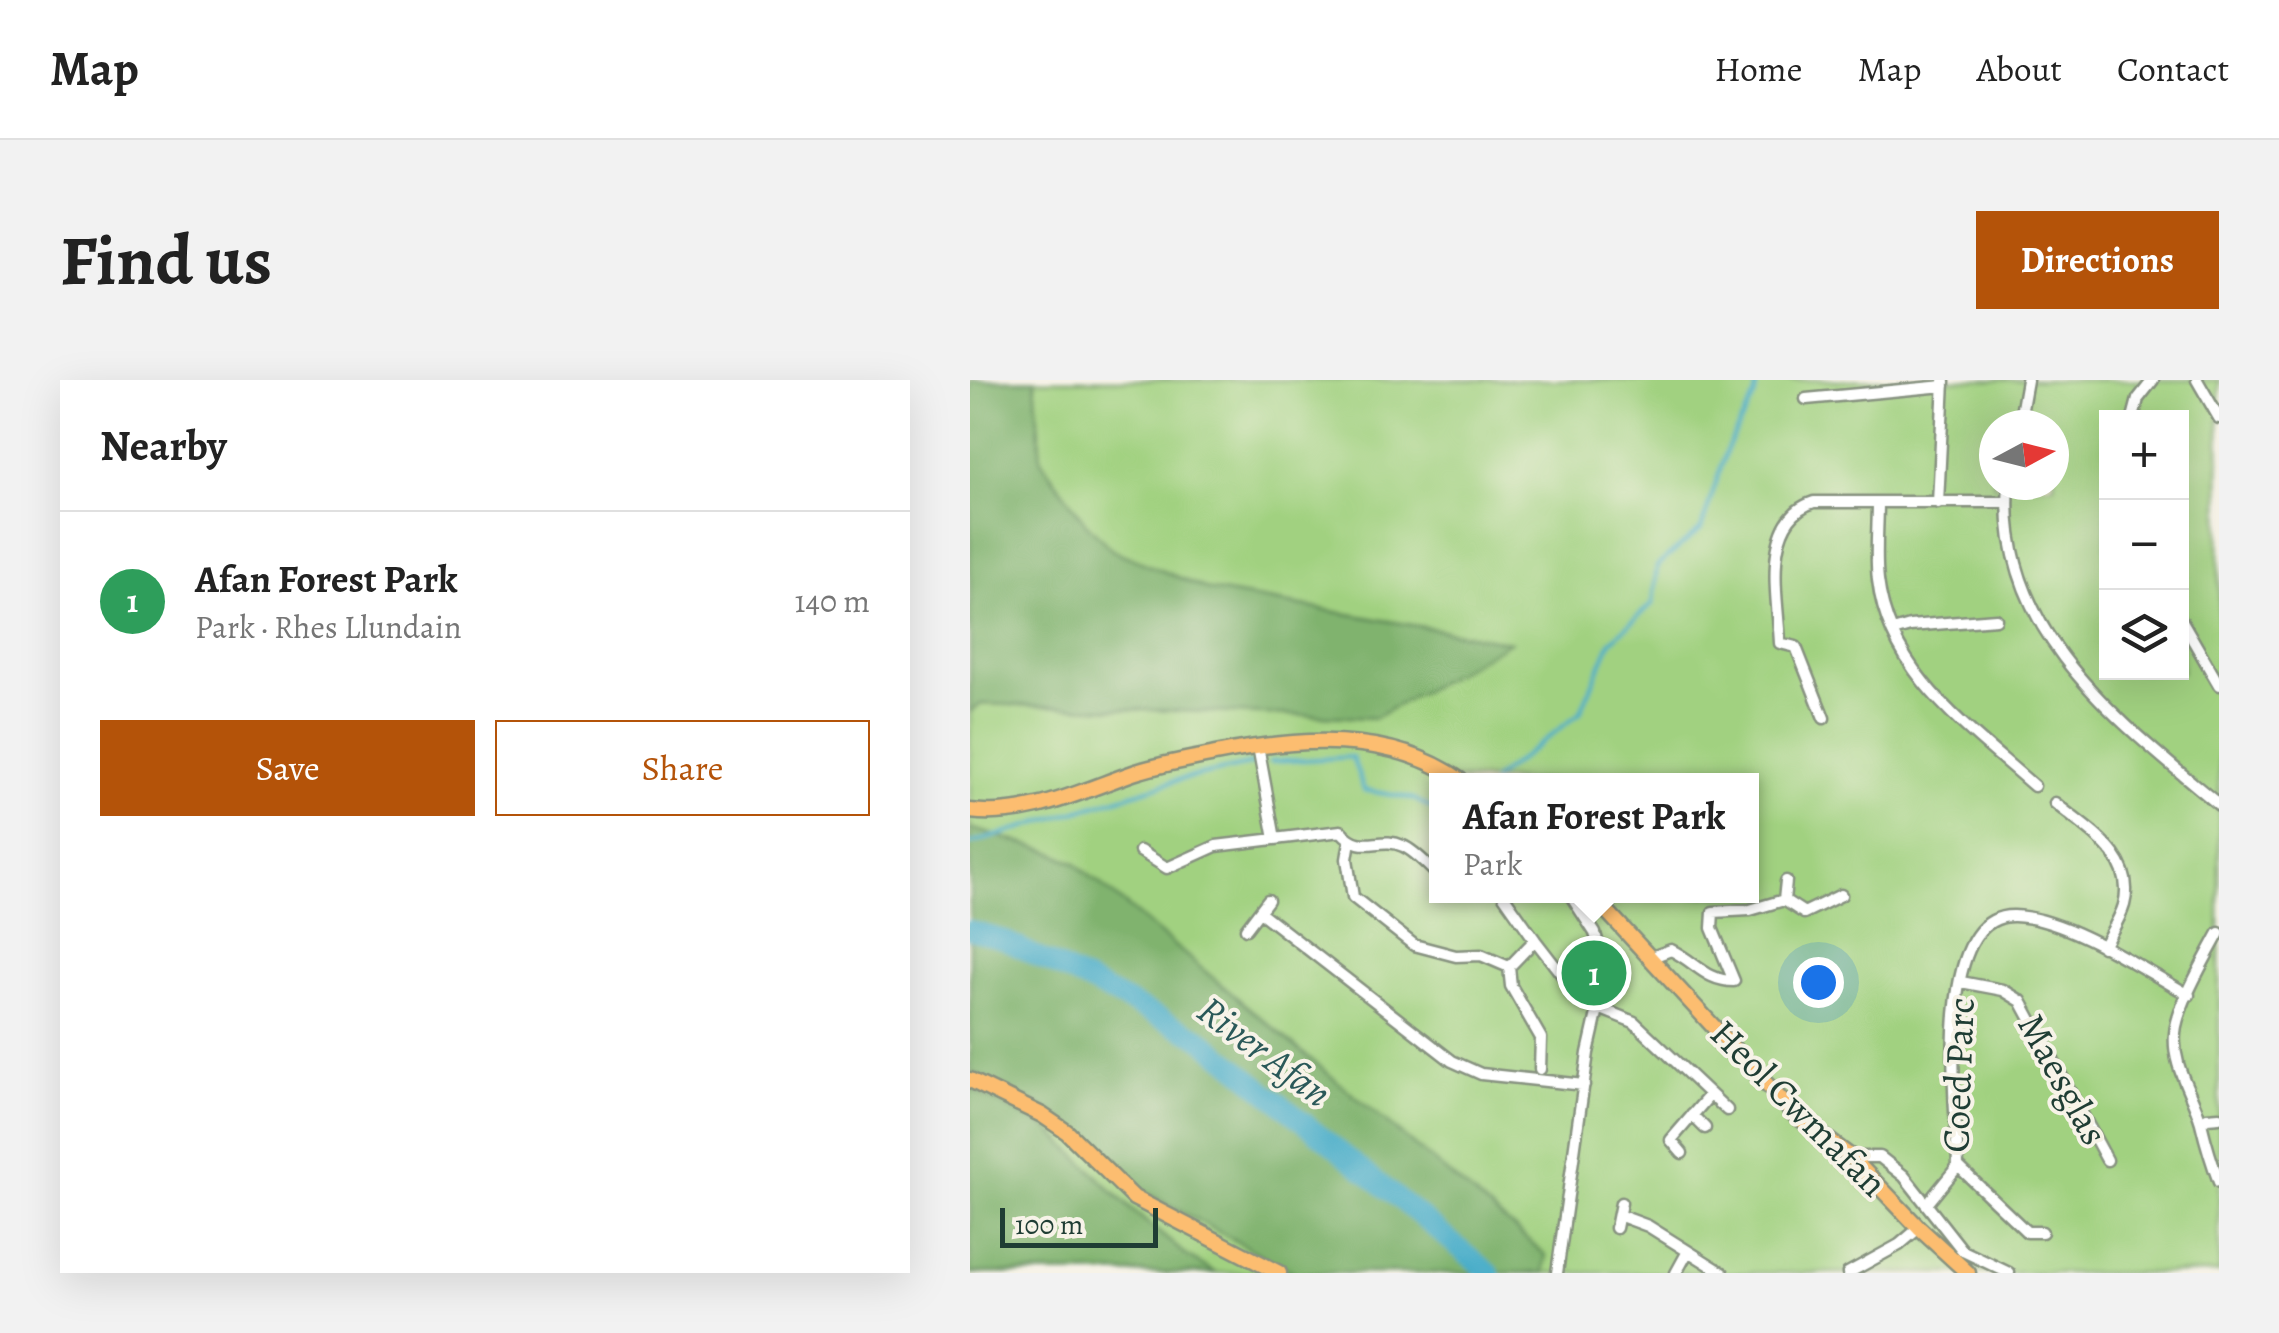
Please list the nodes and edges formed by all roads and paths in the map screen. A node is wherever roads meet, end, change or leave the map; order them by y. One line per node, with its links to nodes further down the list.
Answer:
1 (2027, 380): 6 (street)
2 (2153, 380): 7 (street)
3 (2197, 380): 8 (street)
4 (1944, 383): 5 (street); 11 (street)
5 (1806, 398)
6 (2022, 410)
7 (2135, 410)
8 (2219, 418)
9 (1878, 502): 11 (street); 13 (street); 16 (street)
10 (2008, 502): 11 (street); 21 (street)
11 (1938, 504)
12 (1996, 619): 13 (street)
13 (1892, 631): 19 (street)
14 (2189, 633): 15 (street)
15 (2219, 684)
16 (1824, 718)
17 (1258, 746): 18 (main road); 22 (main road); 23 (street)
18 (1450, 773)
19 (2034, 786)
20 (2055, 802): 40 (street)
21 (2219, 804)
22 (970, 811)
23 (1275, 839): 24 (street); 25 (street)
24 (1350, 841): 26 (street); 42 (street)
25 (1140, 851)
26 (1429, 867)
27 (1786, 881): 30 (street)
28 (1841, 895): 30 (street)
29 (1268, 900): 35 (street)
30 (1784, 900): 36 (street)
31 (1509, 903): 39 (street)
32 (1577, 903): 46 (street)
33 (1600, 903): 41 (main road, Heol Cwmafan)
34 (1711, 903): 36 (street)
35 (1260, 912): 37 (street); 49 (street)
36 (1713, 912): 41 (street)
37 (1246, 929)
38 (2219, 933): 45 (street)
39 (1535, 940): 42 (street); 43 (street)
40 (2104, 947): 44 (street, Coed Parc); 45 (street, Coed Parc)
41 (1652, 957): 57 (main road, Heol Cwmafan)
42 (1509, 967): 47 (street)
43 (1566, 980)
44 (1961, 982): 58 (street, Maesglas); 59 (street, Coed Parc)
45 (2189, 995): 54 (street)
46 (1599, 1008): 49 (street); 50 (street)
47 (1540, 1069)
48 (970, 1080): 67 (main road)
49 (1584, 1085): 68 (street)
50 (1710, 1096): 51 (street); 52 (street)
51 (1727, 1110)
52 (1692, 1115): 55 (street); 56 (street)
53 (2219, 1117): 54 (street)
54 (2201, 1123): 60 (street)
55 (1705, 1128)
56 (1682, 1153)
57 (1851, 1156): 61 (street); 63 (main road, Heol Cwmafan)
58 (2108, 1160)
59 (1958, 1166): 61 (street, Coed Parc); 64 (street)
60 (2219, 1182)
61 (1927, 1204): 73 (street)
62 (1616, 1228): 65 (street)
63 (1919, 1228): 66 (street); 72 (main road, Heol Cwmafan)
64 (2042, 1232)
65 (1688, 1254): 69 (street); 70 (street)
66 (1870, 1267): 71 (street)
67 (1279, 1273)
68 (1556, 1273)
69 (1676, 1273)
70 (1723, 1273)
71 (1848, 1273)
72 (1968, 1273)
73 (2009, 1273)

